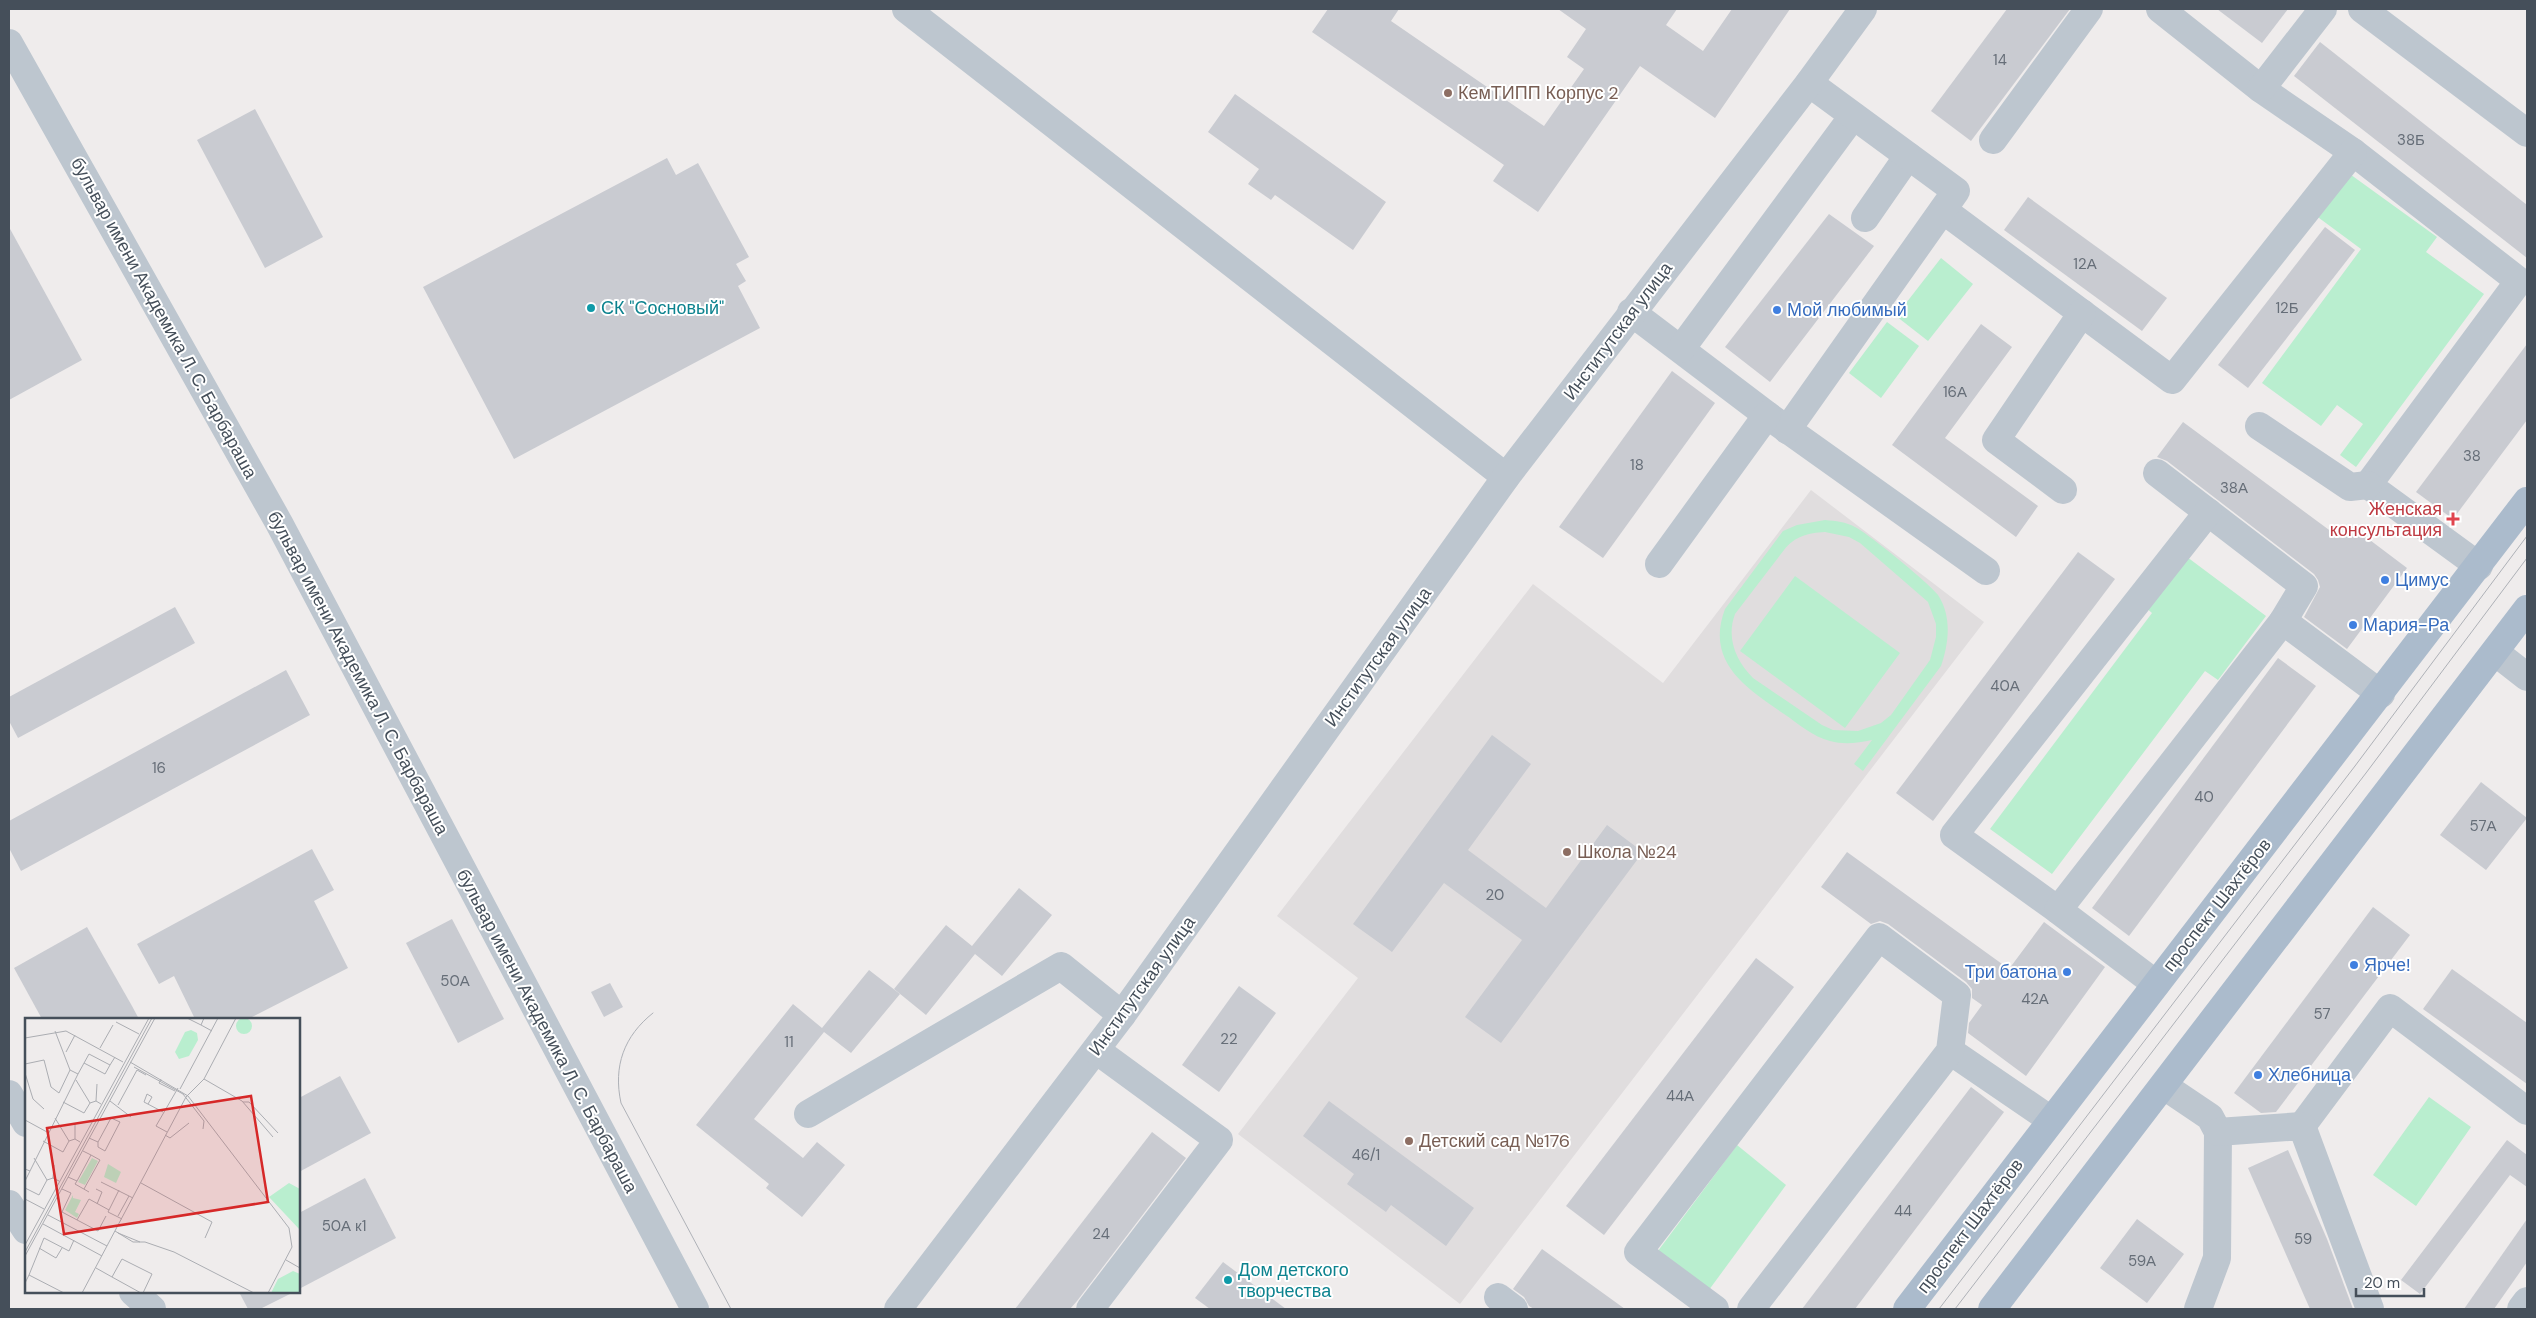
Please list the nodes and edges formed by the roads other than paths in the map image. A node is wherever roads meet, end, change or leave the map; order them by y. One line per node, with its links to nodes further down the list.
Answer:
1 (906, 9): 23 (street)
2 (1863, 9): 8 (street, Институтская улица)
3 (2089, 9): 12 (street)
4 (2160, 9): 9 (street)
5 (2323, 9): 9 (street)
6 (2362, 9): 11 (street)
7 (9, 44): 55 (street, бульвар имени Академика Л. С. Барбараша)
8 (1809, 83): 10 (street); 17 (street, Институтская улица)
9 (2261, 89): 13 (street)
10 (1853, 116): 14 (street); 19 (street)
11 (2527, 133)
12 (1993, 140)
13 (2353, 152): 18 (street); 24 (street)
14 (1908, 156): 15 (street); 16 (street)
15 (1955, 193): 18 (street); 20 (street)
16 (1865, 218)
17 (1631, 312): 19 (street); 23 (street, Институтская улица)
18 (2082, 313): 25 (street)
19 (1681, 349): 20 (street)
20 (1777, 422): 28 (street); 30 (street)
21 (2260, 426): 24 (street)
22 (2157, 472): 27 (street)
23 (1506, 477): 38 (street, Институтская улица)
24 (2368, 485): 29 (street)
25 (2062, 490)
26 (2527, 501): 29 (main road, проспект Шахтёров)
27 (2208, 512): 32 (street); 36 (street)
28 (1659, 564)
29 (2479, 566): 35 (main road, проспект Шахтёров)
30 (1986, 571)
31 (2527, 609): 33 (main road)
32 (2284, 621): 35 (street); 36 (street)
33 (2495, 652): 34 (street); 41 (main road)
34 (2527, 677)
35 (2381, 694): 37 (main road, проспект Шахтёров)
36 (2058, 910): 37 (street)
37 (2156, 984): 45 (main road, проспект Шахтёров)
38 (1122, 1015): 39 (street, Институтская улица); 44 (street)
39 (1096, 1050): 53 (street); 56 (street, Институтская улица)
40 (1950, 1051): 45 (street); 57 (street); 58 (street)
41 (2164, 1086): 48 (street); 60 (main road)
42 (9, 1094): 46 (street)
43 (2527, 1111): 47 (street)
44 (808, 1114)
45 (2051, 1120): 59 (main road, проспект Шахтёров)
46 (25, 1121)
47 (2302, 1126): 48 (street); 62 (street)
48 (2218, 1132): 61 (street)
49 (9, 1204): 50 (street)
50 (25, 1228)
51 (134, 1293): 54 (street)
52 (2527, 1301): 63 (street)
53 (1101, 1305)
54 (152, 1309)
55 (694, 1309)
56 (898, 1309)
57 (1715, 1309)
58 (1751, 1309)
59 (1906, 1309)
60 (1992, 1309)
61 (2198, 1309)
62 (2370, 1309)
63 (2521, 1309)

